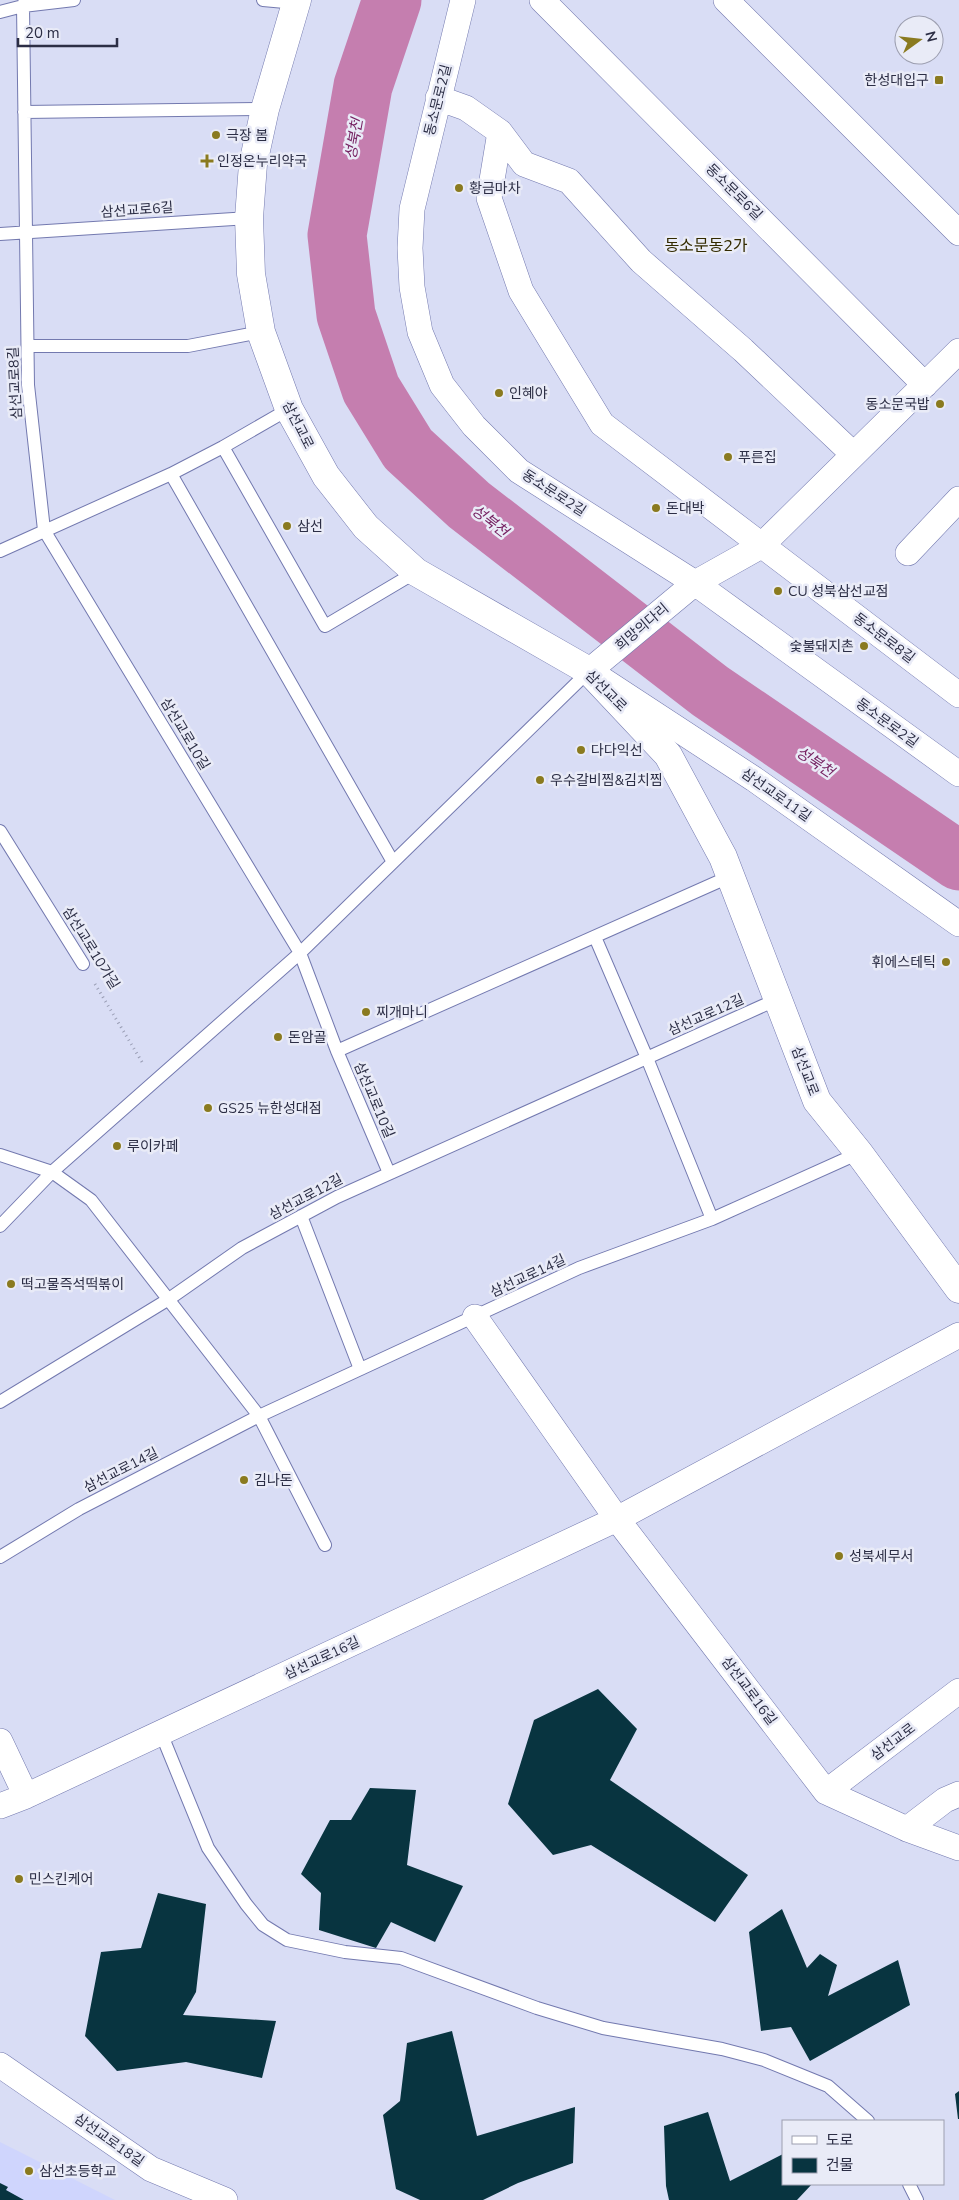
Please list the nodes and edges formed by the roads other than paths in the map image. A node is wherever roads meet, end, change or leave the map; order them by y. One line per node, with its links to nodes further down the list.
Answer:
1 (74, 0): 7 (lane)
2 (263, 0): 6 (lane)
3 (463, 0): 9 (street, 동소문로2길)
4 (542, 0): 20 (street, 동소문로6길)
5 (726, 0): 15 (street)
6 (296, 2): 10 (street, 삼선교로)
7 (24, 3): 8 (lane); 11 (lane)
8 (0, 12)
9 (438, 98): 12 (street); 31 (street, 동소문로2길)
10 (265, 109): 11 (lane); 13 (street, 삼선교로)
11 (24, 112): 14 (lane)
12 (500, 132): 23 (street); 27 (street)
13 (249, 218): 14 (lane, 삼선교로6길); 17 (street, 삼선교로)
14 (27, 233): 16 (lane, 삼선교로6길); 18 (lane, 삼선교로8길)
15 (959, 233)
16 (0, 234)
17 (261, 332): 18 (lane); 21 (street, 삼선교로)
18 (28, 346): 26 (lane, 삼선교로8길)
19 (955, 365): 20 (street)
20 (925, 385): 23 (street)
21 (289, 409): 22 (lane); 30 (street, 삼선교로)
22 (223, 447): 24 (lane); 30 (lane)
23 (853, 454): 27 (street)
24 (171, 474): 26 (lane); 36 (lane)
25 (959, 498): 29 (street)
26 (44, 530): 28 (lane); 40 (lane, 삼선교로10길)
27 (761, 546): 31 (street); 33 (street, 동소문로8길)
28 (0, 551)
29 (908, 553)
30 (416, 572): 32 (street, 삼선교로)
31 (687, 590): 32 (street, 희망의다리); 34 (street, 동소문로2길)
32 (598, 664): 36 (lane); 37 (street, 삼선교로); 38 (street, 삼선교로11길)
33 (959, 695)
34 (959, 774)
35 (0, 831): 41 (lane, 삼선교로10가길)
36 (393, 862): 40 (lane)
37 (731, 876): 39 (lane); 42 (street, 삼선교로)
38 (959, 924)
39 (595, 936): 43 (lane); 44 (lane)
40 (300, 954): 43 (lane, 삼선교로10길); 47 (lane)
41 (83, 964)
42 (778, 999): 44 (lane, 삼선교로12길); 45 (street, 삼선교로)
43 (337, 1052): 48 (lane, 삼선교로10길)
44 (647, 1058): 48 (lane, 삼선교로12길); 50 (lane)
45 (859, 1153): 50 (lane, 삼선교로14길); 52 (street, 삼선교로)
46 (0, 1155): 47 (lane)
47 (52, 1172): 51 (lane); 53 (lane)
48 (389, 1173): 49 (lane, 삼선교로12길)
49 (301, 1216): 53 (lane, 삼선교로12길); 56 (lane)
50 (712, 1219): 54 (lane, 삼선교로14길)
51 (0, 1226)
52 (959, 1289)
53 (168, 1299): 57 (lane, 삼선교로12길); 58 (lane)
54 (475, 1317): 56 (lane, 삼선교로14길); 59 (street, 삼선교로16길)
55 (959, 1335): 59 (street, 삼선교로16길)
56 (360, 1369): 58 (lane, 삼선교로14길)
57 (0, 1402)
58 (259, 1416): 60 (lane); 61 (lane, 삼선교로14길)
59 (617, 1519): 63 (street, 삼선교로16길); 65 (street, 삼선교로16길)
60 (325, 1545)
61 (0, 1557)
62 (959, 1691): 65 (street, 삼선교로)
63 (161, 1733): 67 (street, 삼선교로16길); 72 (lane)
64 (0, 1741): 67 (street)
65 (826, 1792): 69 (street, 삼선교로16길)
66 (959, 1794): 69 (street)
67 (26, 1796): 68 (street, 삼선교로16길)
68 (0, 1806)
69 (907, 1829): 70 (street, 삼선교로16길)
70 (959, 1848)
71 (0, 2065): 74 (street, 삼선교로18길)
72 (867, 2120)
73 (910, 2185): 75 (lane)
74 (225, 2200)
75 (917, 2200)

